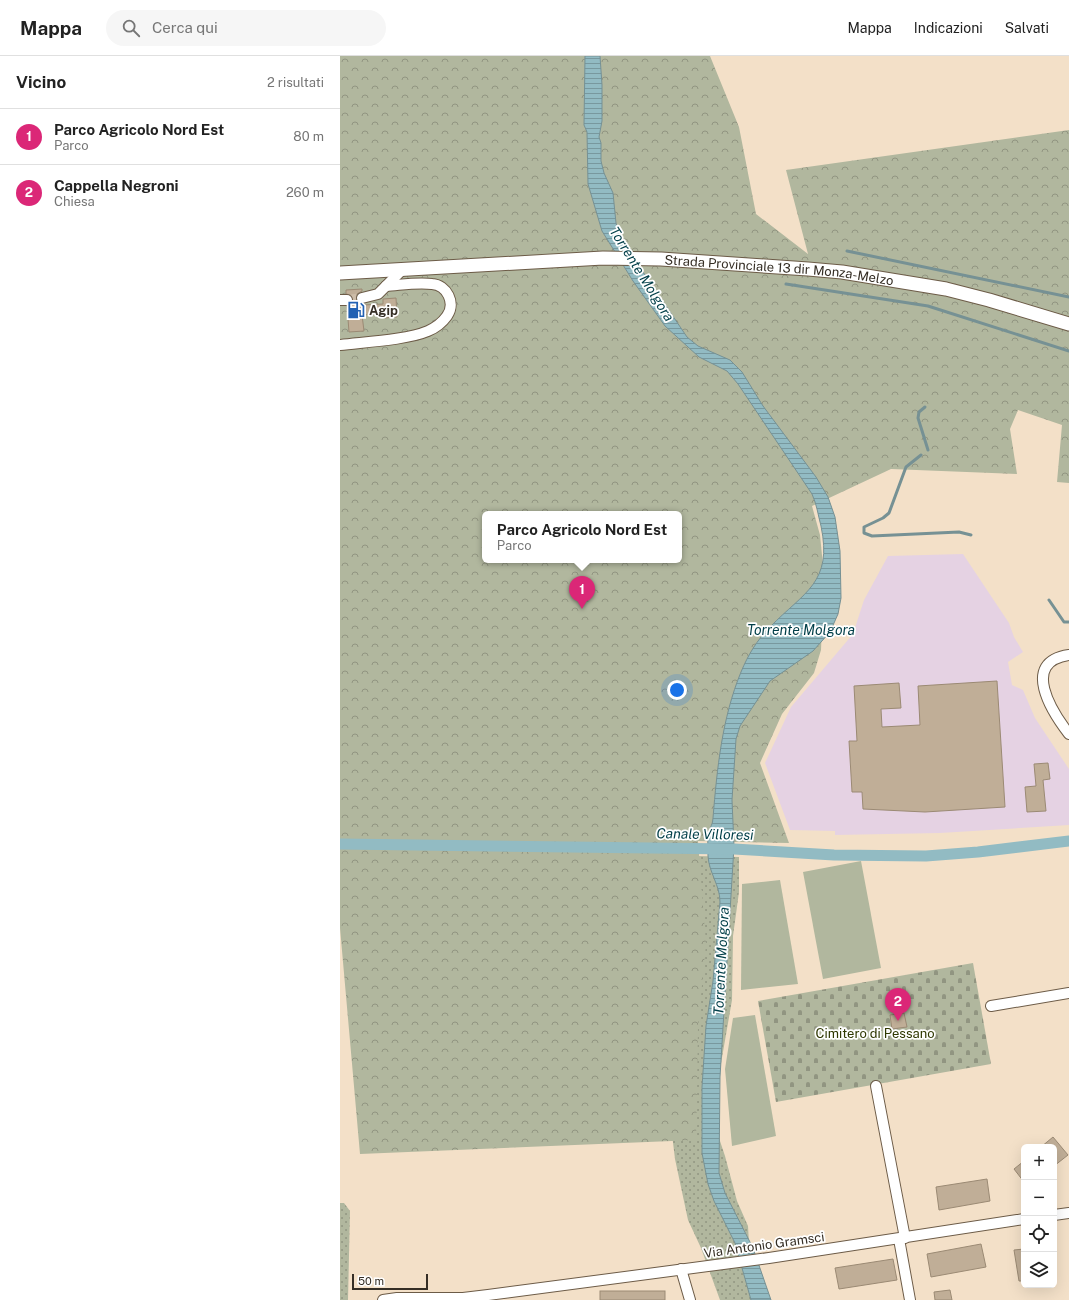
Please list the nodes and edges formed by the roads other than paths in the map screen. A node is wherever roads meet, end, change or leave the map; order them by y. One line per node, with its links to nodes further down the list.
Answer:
1 (403, 269): 2 (main road, Strada Provinciale 13 dir Monza-Melzo); 3 (street); 5 (main road, Strada Provinciale 13 dir Monza-Melzo)
2 (340, 273)
3 (386, 286): 4 (street); 6 (street)
4 (362, 298)
5 (1069, 324)
6 (340, 345)
7 (1069, 655): 8 (street)
8 (1069, 734)
9 (1069, 993): 10 (street)
10 (991, 1006)
11 (876, 1086): 15 (street)
12 (1069, 1213): 13 (street)
13 (1057, 1215)
14 (1021, 1220): 15 (street, Via Antonio Gramsci)
15 (902, 1238): 16 (street, Via Antonio Gramsci); 19 (street)
16 (681, 1269): 17 (street, Via Antonio Gramsci); 18 (street)
17 (383, 1300)
18 (690, 1300)
19 (910, 1300)

